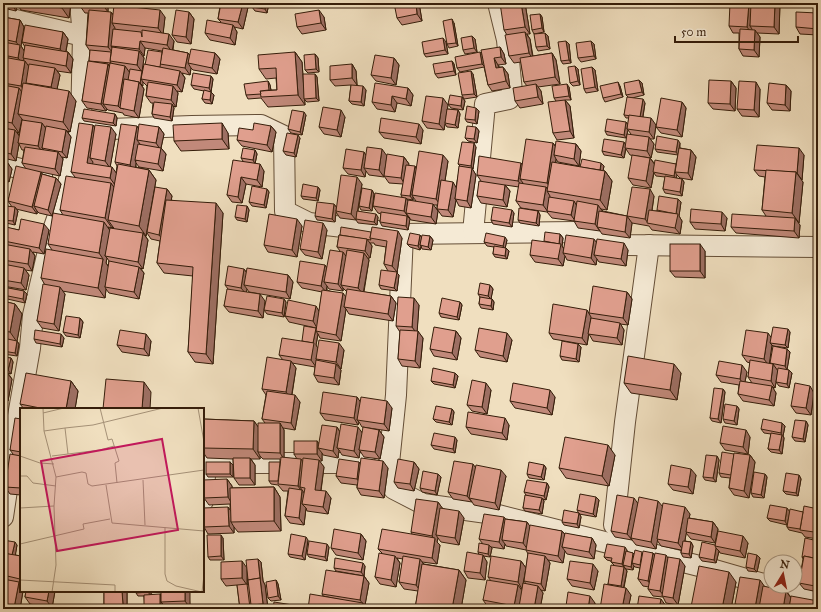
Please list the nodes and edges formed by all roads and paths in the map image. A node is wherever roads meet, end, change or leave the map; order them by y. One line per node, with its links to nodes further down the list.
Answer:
1 (80, 3): 4 (street)
2 (498, 3): 8 (street)
3 (3, 17): 4 (street)
4 (82, 36): 5 (street)
5 (81, 124): 7 (street); 9 (street)
6 (3, 164): 7 (street)
7 (69, 182): 14 (street)
8 (473, 233): 9 (street); 10 (street)
9 (403, 234): 12 (street)
10 (649, 245): 11 (street); 15 (street)
11 (818, 248)
12 (388, 463): 13 (street); 15 (street)
13 (204, 488)
14 (8, 506)
15 (612, 544): 16 (street)
16 (818, 602)

